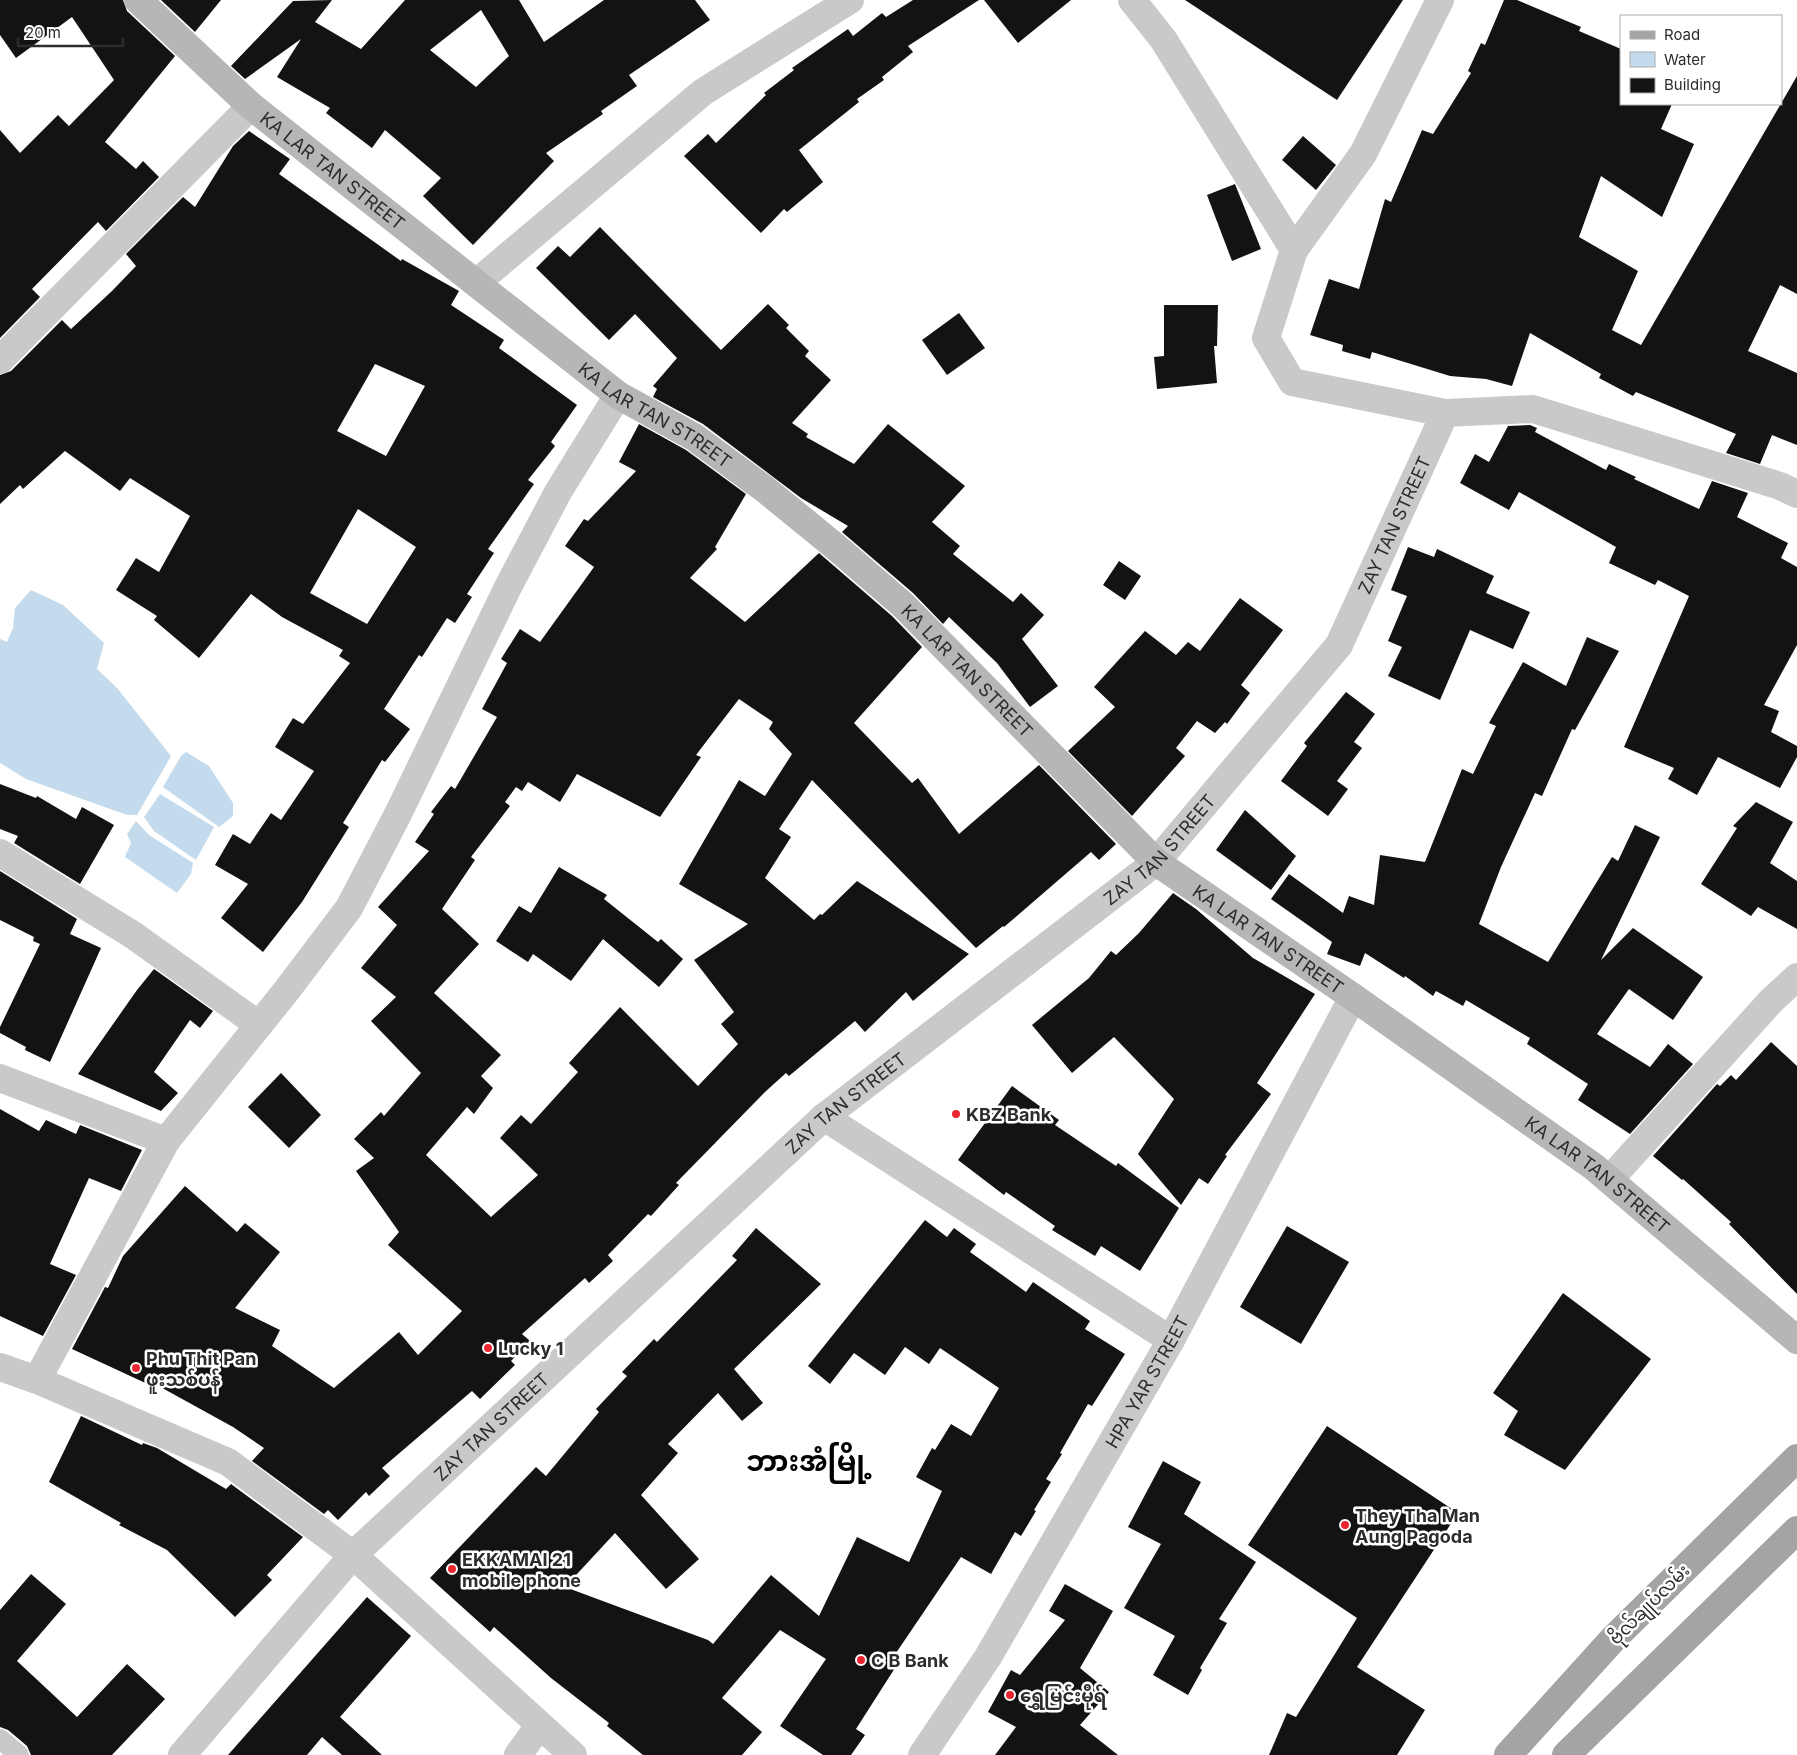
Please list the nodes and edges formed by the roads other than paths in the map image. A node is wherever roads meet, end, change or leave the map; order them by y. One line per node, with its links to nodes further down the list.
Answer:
1 (138, 0): 5 (street, KA LAR TAN STREET)
2 (850, 0): 7 (street)
3 (1132, 0): 6 (street)
4 (1440, 0): 6 (street)
5 (251, 106): 7 (street, KA LAR TAN STREET); 8 (street)
6 (1294, 250): 10 (street)
7 (476, 283): 9 (street, KA LAR TAN STREET)
8 (0, 360)
9 (618, 395): 13 (street, KA LAR TAN STREET); 16 (street)
10 (1445, 413): 11 (street); 13 (street, ZAY TAN STREET)
11 (1797, 494)
12 (0, 853): 16 (street)
13 (1156, 862): 15 (street, KA LAR TAN STREET); 18 (street, ZAY TAN STREET)
14 (1797, 977): 20 (street)
15 (1353, 997): 20 (street, KA LAR TAN STREET); 21 (street, HPA YAR STREET)
16 (259, 1025): 19 (street)
17 (0, 1078): 19 (street)
18 (824, 1117): 21 (street); 27 (street, ZAY TAN STREET)
19 (166, 1142): 24 (street)
20 (1610, 1179): 22 (street, KA LAR TAN STREET)
21 (1172, 1340): 34 (street, HPA YAR STREET)
22 (1797, 1340)
23 (0, 1367): 24 (street)
24 (37, 1380): 27 (street)
25 (1797, 1458): 35 (main road, ဗိုလ်ချုပ်လမ်း)
26 (1797, 1530): 36 (main road)
27 (353, 1555): 28 (street); 31 (street, ZAY TAN STREET)
28 (539, 1726): 32 (street); 33 (street)
29 (0, 1739): 30 (lane)
30 (19, 1755)
31 (182, 1755)
32 (518, 1755)
33 (573, 1755)
34 (922, 1755)
35 (1508, 1755)
36 (1566, 1755)

